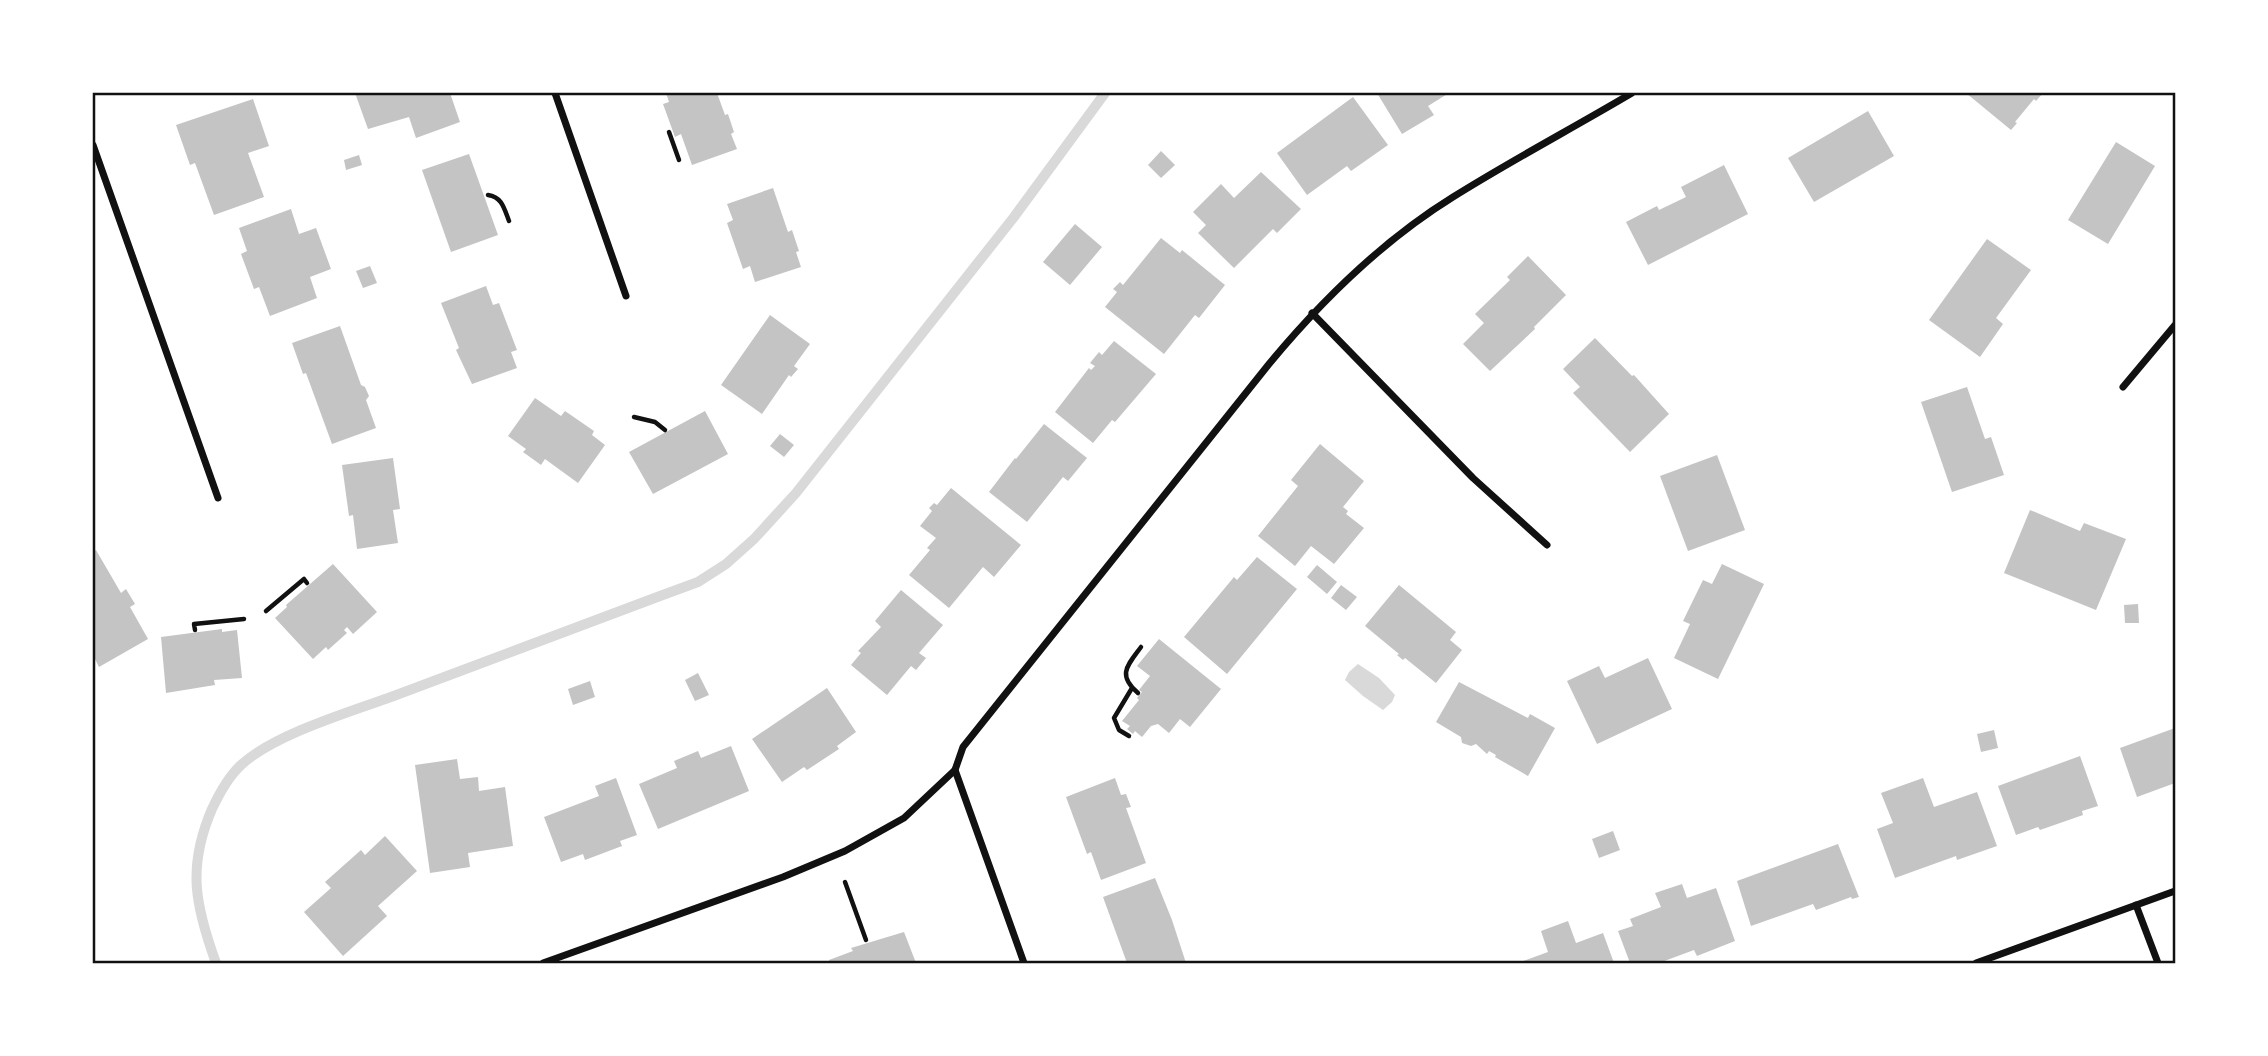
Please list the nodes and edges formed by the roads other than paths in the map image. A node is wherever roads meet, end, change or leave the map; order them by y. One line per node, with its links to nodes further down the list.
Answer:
1 (555, 93): 4 (street)
2 (1632, 93): 5 (street)
3 (93, 145): 8 (street)
4 (626, 296)
5 (1312, 313): 9 (street); 10 (street)
6 (2175, 325): 7 (street)
7 (2123, 387)
8 (218, 498)
9 (1547, 545)
10 (955, 770): 13 (street); 14 (street)
11 (2175, 891): 12 (street)
12 (2136, 905): 15 (street); 16 (street)
13 (543, 963)
14 (1024, 963)
15 (1976, 963)
16 (2158, 963)

